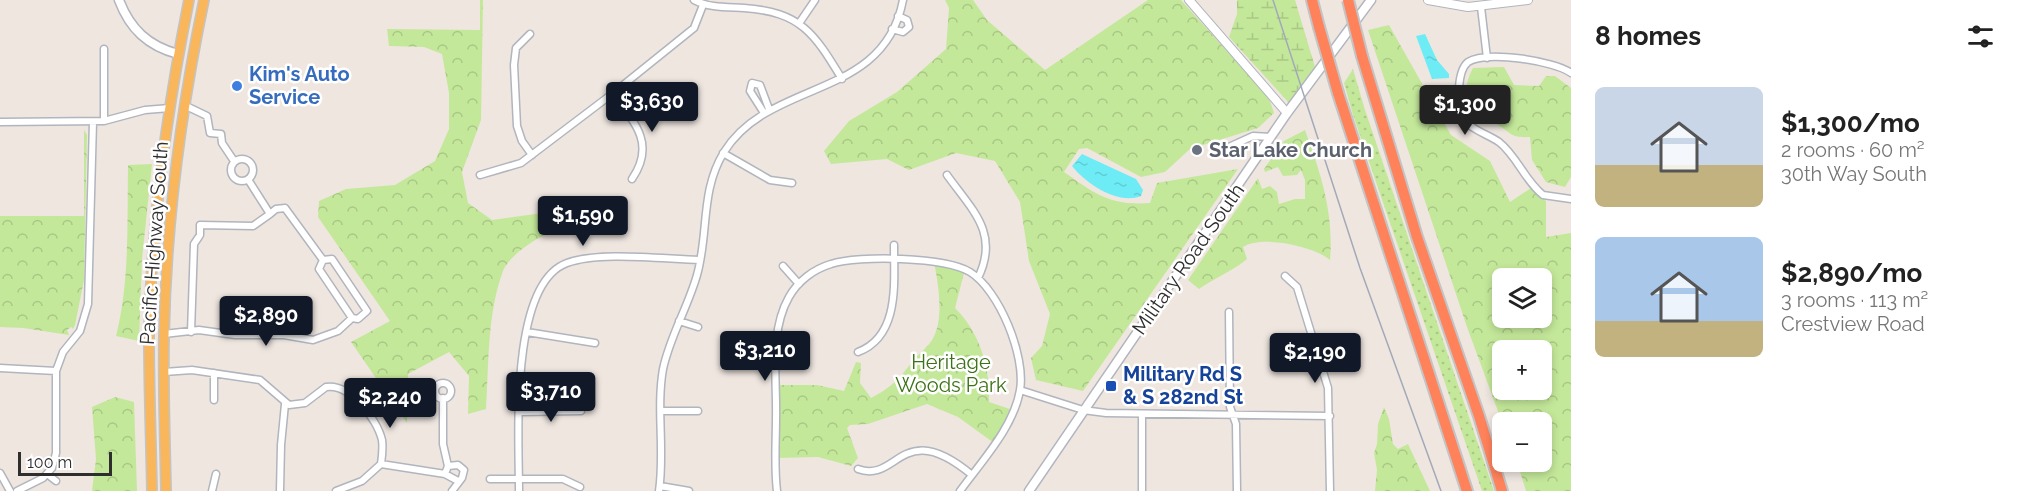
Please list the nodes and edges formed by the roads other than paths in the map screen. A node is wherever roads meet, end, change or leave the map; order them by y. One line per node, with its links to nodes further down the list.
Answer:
1 (118, 0): 20 (main road)
2 (189, 0): 20 (main road, Pacific Highway South)
3 (204, 0): 25 (main road, Pacific Highway South)
4 (694, 0): 13 (street)
5 (815, 0): 16 (street)
6 (903, 0): 15 (street)
7 (1189, 0): 27 (street)
8 (1312, 0): 108 (highway, bridge)
9 (1348, 0): 109 (highway, bridge)
10 (1371, 0): 27 (main road, Military Road South)
11 (1428, 0): 14 (street)
12 (1528, 0): 14 (street)
13 (703, 4): 16 (street); 24 (street)
14 (1481, 7): 21 (street)
15 (898, 16): 17 (street); 17 (street)
16 (800, 22): 23 (street)
17 (892, 29): 23 (street)
18 (530, 34): 34 (street)
19 (104, 49): 30 (street)
20 (178, 54): 26 (main road, Pacific Highway South); 42 (main road)
21 (1487, 58): 22 (street); 41 (street)
22 (1571, 73)
23 (843, 79): 33 (street)
24 (612, 94): 34 (street); 38 (street)
25 (184, 105): 35 (street); 42 (main road, Pacific Highway South)
26 (170, 108): 30 (street); 45 (main road, Pacific Highway South)
27 (1287, 113): 31 (main road, Military Road South)
28 (0, 122): 29 (street)
29 (93, 122): 30 (street); 63 (street)
30 (105, 122)
31 (1272, 137): 32 (street); 70 (main road, Military Road South)
32 (1231, 146)
33 (723, 153): 40 (street); 47 (street)
34 (532, 155): 36 (street)
35 (234, 161): 39 (street); 39 (street)
36 (480, 175)
37 (947, 175): 51 (street)
38 (632, 179)
39 (249, 181): 43 (street)
40 (792, 183)
41 (1571, 200)
42 (172, 201): 59 (main road, Pacific Highway South)
43 (270, 214): 46 (street); 57 (street)
44 (894, 245): 48 (street)
45 (153, 255): 59 (main road); 94 (main road, Pacific Highway South)
46 (323, 260): 54 (street); 54 (street)
47 (699, 260): 55 (street); 58 (street)
48 (894, 260): 51 (street); 52 (street); 61 (street)
49 (783, 266): 52 (street)
50 (1285, 276): 77 (street)
51 (978, 278): 66 (street)
52 (799, 284): 102 (street)
53 (1229, 312): 76 (street)
54 (352, 318): 57 (street)
55 (679, 321): 56 (street); 72 (street)
56 (698, 327)
57 (190, 332): 59 (street)
58 (527, 332): 60 (street); 74 (street)
59 (164, 334): 64 (main road, Pacific Highway South)
60 (595, 343)
61 (858, 352)
62 (0, 368): 63 (street)
63 (56, 371): 82 (street)
64 (164, 372): 65 (street); 95 (main road, Pacific Highway South)
65 (214, 373): 68 (street); 69 (street)
66 (1020, 390): 70 (street); 85 (street)
67 (443, 398): 79 (street)
68 (214, 400)
69 (285, 404): 78 (street); 97 (street)
70 (1083, 410): 75 (street); 104 (main road, Military Road South)
71 (581, 411): 74 (street)
72 (661, 411): 73 (street); 91 (street)
73 (698, 411)
74 (520, 412): 87 (street)
75 (1142, 414): 76 (street); 105 (street)
76 (1233, 415): 77 (street); 106 (street)
77 (1330, 416): 107 (street)
78 (381, 464): 84 (street); 98 (street)
79 (448, 466): 84 (street); 89 (street)
80 (858, 469): 85 (street)
81 (0, 473): 92 (street)
82 (47, 474): 88 (street); 93 (street)
83 (216, 474): 96 (street)
84 (445, 474): 89 (street)
85 (972, 475): 103 (street)
86 (490, 479): 87 (street)
87 (519, 479): 90 (street); 100 (street)
88 (56, 481)
89 (458, 481): 99 (street)
90 (580, 487)
91 (659, 489): 101 (street)
92 (10, 491)
93 (17, 491)
94 (152, 491)
95 (166, 491)
96 (212, 491)
97 (280, 491)
98 (336, 491)
99 (452, 491)
100 (519, 491)
101 (689, 491)
102 (777, 491)
103 (960, 491)
104 (1029, 491)
105 (1142, 491)
106 (1237, 491)
107 (1330, 491)
108 (1467, 491)
109 (1502, 491)

